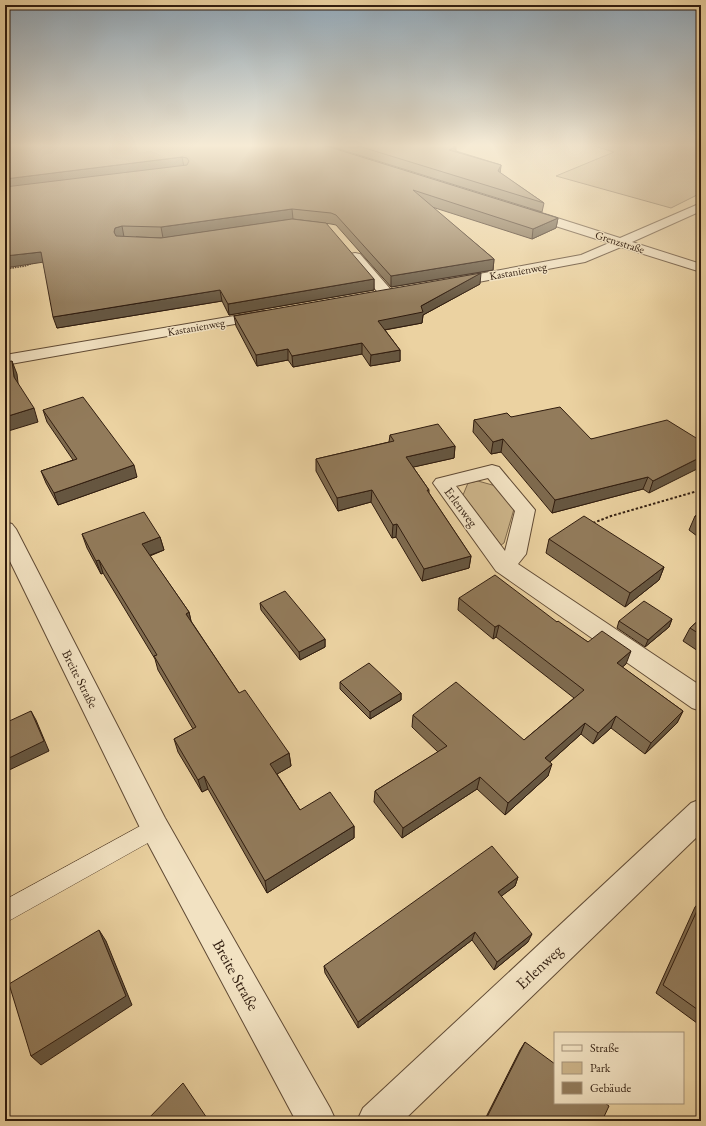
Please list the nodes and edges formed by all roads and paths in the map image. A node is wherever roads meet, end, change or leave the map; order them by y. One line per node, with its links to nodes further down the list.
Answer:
1 (701, 206): 3 (street, Kastanienweg)
2 (518, 210): 3 (street, Grenzstraße)
3 (623, 242): 6 (street, Grenzstraße); 8 (street, Kastanienweg)
4 (346, 247): 9 (street)
5 (38, 260): 7 (path)
6 (701, 268)
7 (5, 269)
8 (442, 284)
9 (403, 291)
10 (278, 313): 11 (street, Kastanienweg)
11 (5, 360)
12 (701, 490): 13 (path)
13 (589, 524)
14 (5, 529): 18 (street, Breite Straße)
15 (504, 565): 15 (street, Erlenweg); 16 (street, Erlenweg)
16 (701, 700)
17 (701, 813): 21 (street, Erlenweg)
18 (155, 828): 19 (lane); 20 (street, Breite Straße)
19 (5, 912)
20 (317, 1121)
21 (376, 1121)

